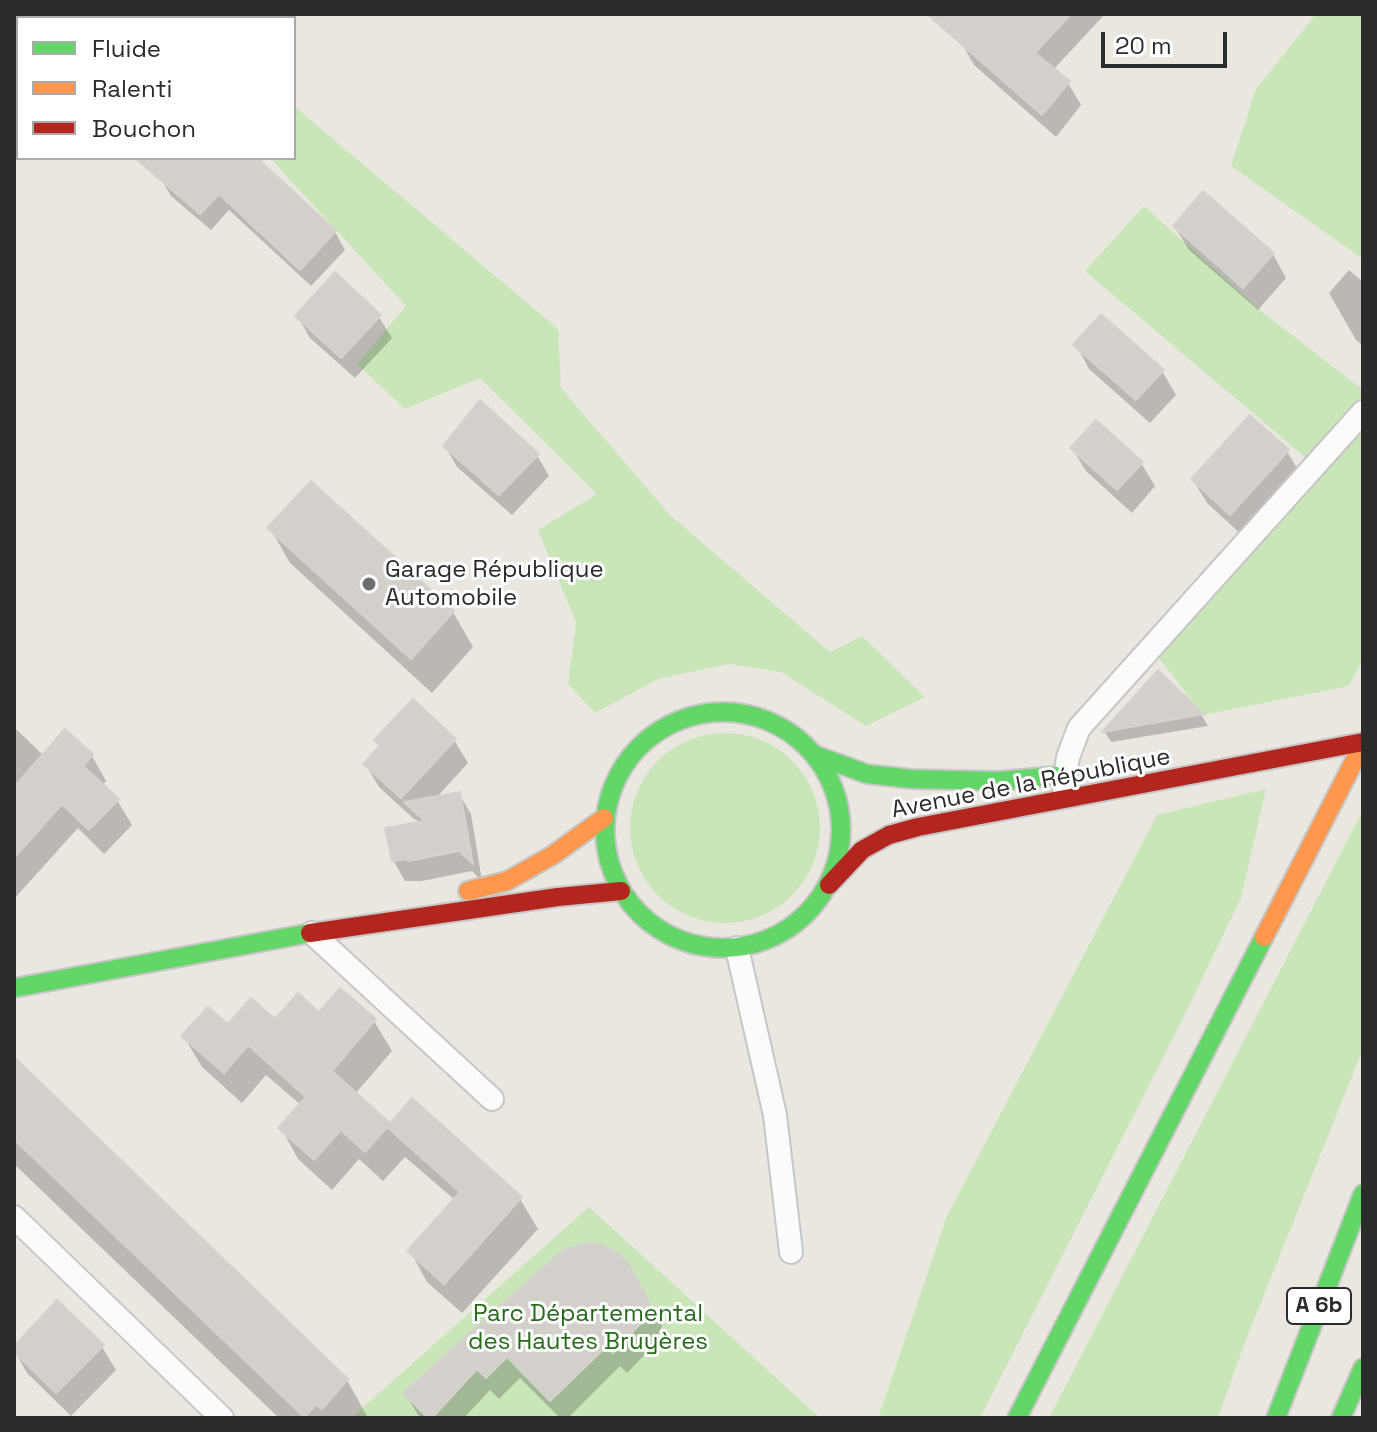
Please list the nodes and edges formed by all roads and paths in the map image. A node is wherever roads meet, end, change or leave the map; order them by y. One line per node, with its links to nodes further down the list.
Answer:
1 (1363, 412): 4 (lane)
2 (1363, 743): 5 (main road, Avenue de la République); 18 (main road)
3 (815, 755): 4 (main road, Avenue de la République); 6 (main road); 7 (main road)
4 (1072, 773): 5 (lane)
5 (1064, 800): 7 (main road, Avenue de la République)
6 (604, 818): 8 (main road); 9 (main road)
7 (827, 887): 10 (main road)
8 (621, 891): 9 (main road); 10 (main road)
9 (307, 933): 11 (main road); 12 (lane)
10 (737, 948): 15 (lane)
11 (14, 988)
12 (492, 1099)
13 (1363, 1194): 19 (main road, A 6b)
14 (14, 1217): 17 (lane)
15 (791, 1252)
16 (1363, 1368): 20 (main road)
17 (222, 1418)
18 (1017, 1418)
19 (1276, 1418)
20 (1341, 1418)

